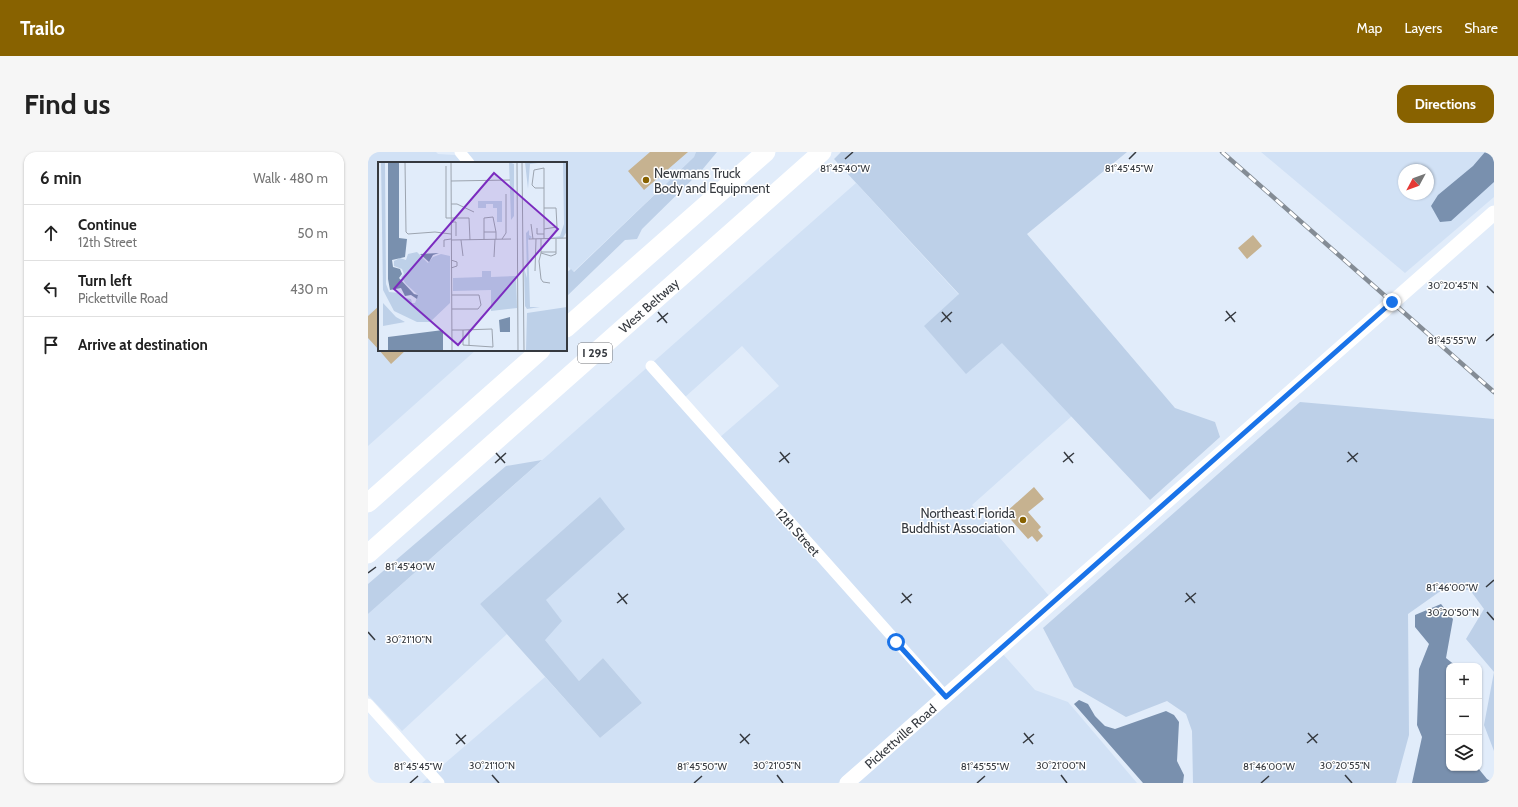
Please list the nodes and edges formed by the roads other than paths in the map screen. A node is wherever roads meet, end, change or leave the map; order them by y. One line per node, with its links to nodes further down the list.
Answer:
1 (460, 152): 4 (street)
2 (766, 152): 6 (highway, I 295)
3 (822, 152): 10 (highway, West Beltway / I 295)
4 (468, 162)
5 (1494, 213): 11 (street, Pickettville Road)
6 (567, 327)
7 (541, 351): 9 (highway)
8 (651, 366): 11 (street, 12th Street)
9 (368, 503)
10 (368, 554)
11 (946, 697): 14 (street, Pickettville Road)
12 (368, 704): 13 (street)
13 (438, 783)
14 (847, 783)

